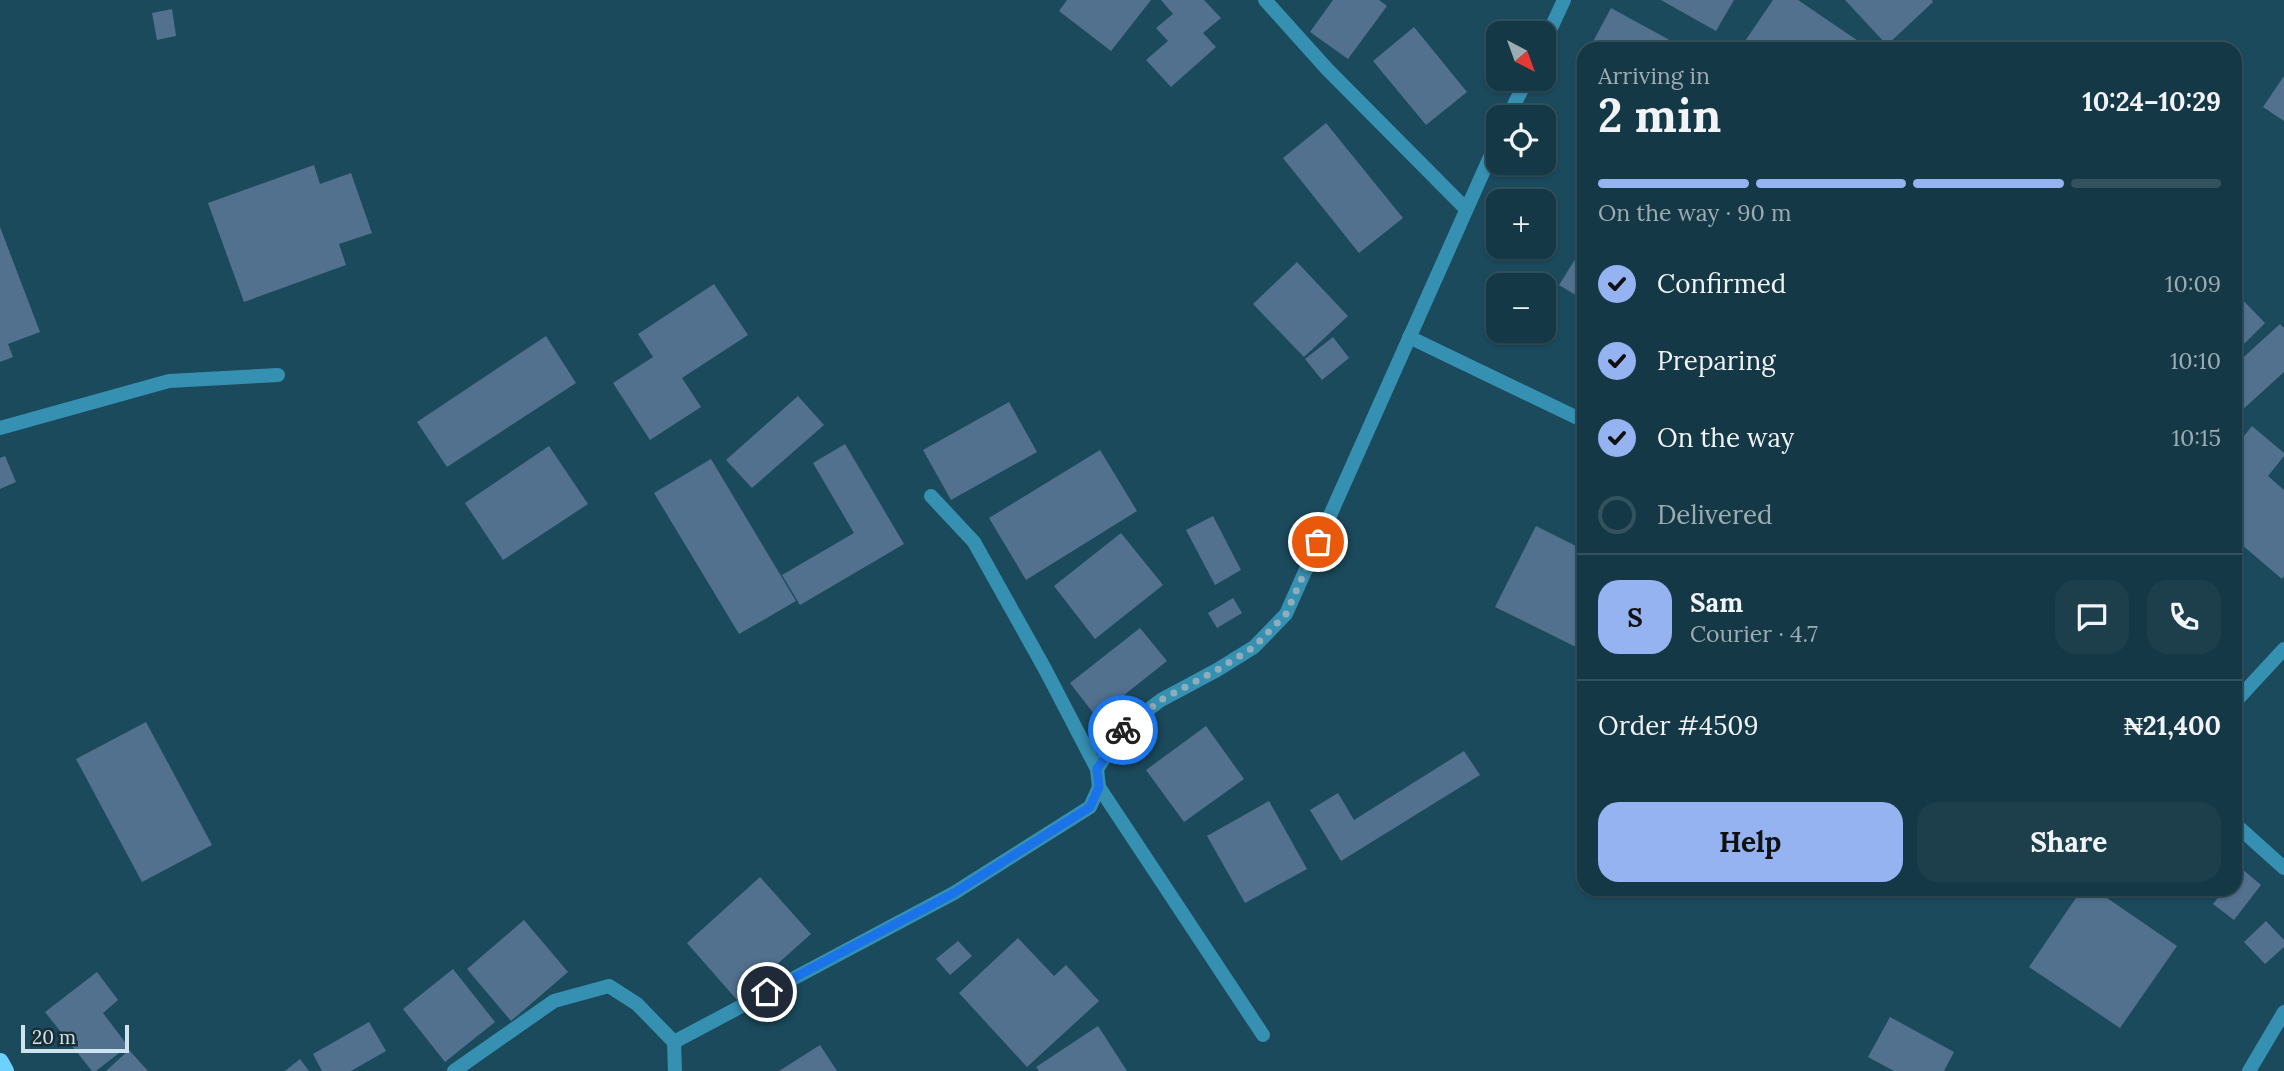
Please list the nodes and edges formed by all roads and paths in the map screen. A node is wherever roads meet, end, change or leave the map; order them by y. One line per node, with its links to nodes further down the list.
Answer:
1 (1265, 0): 5 (street)
2 (1564, 0): 3 (street)
3 (1554, 21)
4 (1486, 164): 5 (street)
5 (1465, 208): 6 (street)
6 (1409, 337): 8 (street); 13 (street)
7 (278, 375): 9 (street)
8 (1577, 418)
9 (0, 428)
10 (931, 496): 13 (street)
11 (2284, 649): 12 (street)
12 (2242, 694)
13 (1097, 769): 14 (street)
14 (1099, 787): 18 (street); 19 (street)
15 (2242, 830): 16 (street)
16 (2284, 868)
17 (2284, 1012): 24 (street)
18 (1263, 1035)
19 (674, 1042): 22 (street); 23 (street)
20 (0, 1062): 21 (main road)
21 (5, 1071)
22 (454, 1071)
23 (675, 1071)
24 (2249, 1071)

